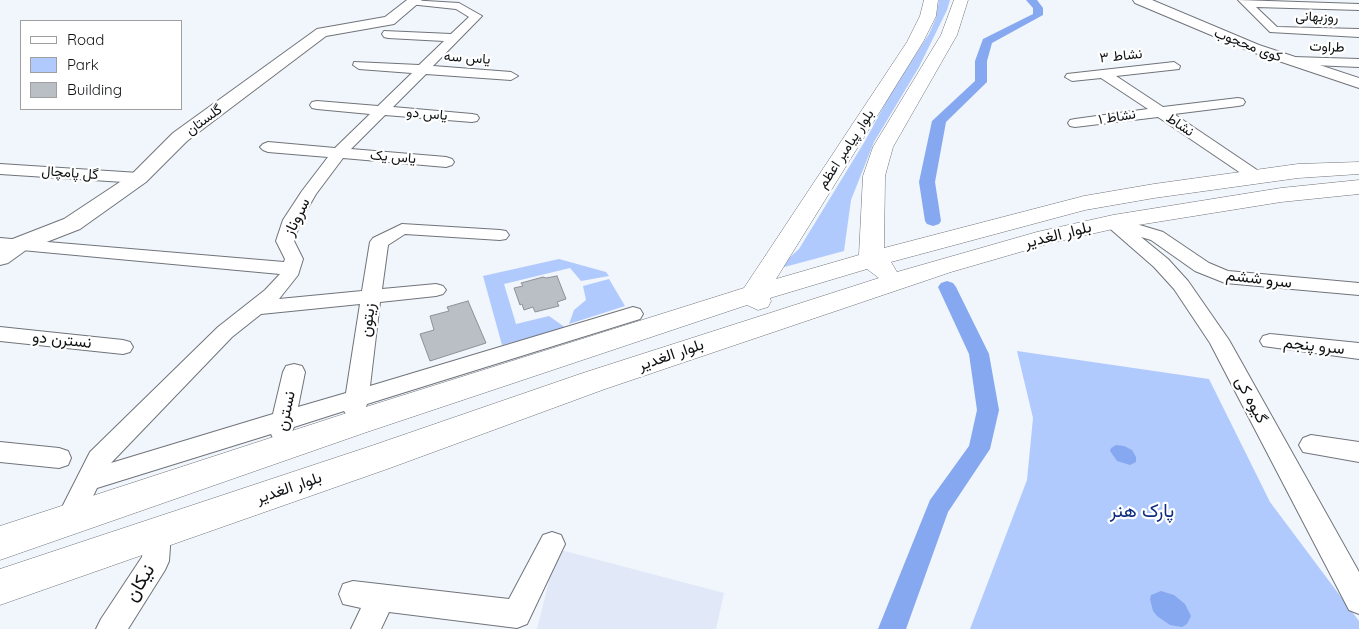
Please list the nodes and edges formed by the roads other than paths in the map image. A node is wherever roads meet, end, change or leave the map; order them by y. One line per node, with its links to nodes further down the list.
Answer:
1 (932, 0): 42 (main road, بلوار پیامبر اعظم)
2 (961, 0): 37 (main road, بلوار پیامبر اعظم)
3 (1140, 0): 10 (street, کوی محجوب)
4 (414, 1): 9 (street, سروناز); 31 (street, گلستان)
5 (1244, 1): 6 (street); 7 (street, روزبهانی)
6 (1359, 7)
7 (1359, 33)
8 (388, 34): 9 (street)
9 (451, 38): 14 (street, سروناز)
10 (1293, 61): 11 (street, طراوت); 18 (street, کوی محجوب)
11 (1359, 63)
12 (359, 65): 14 (street, یاس سه)
13 (1174, 66): 15 (street, نشاط ۳)
14 (421, 69): 16 (street, یاس سه); 21 (street, سروناز)
15 (1103, 73): 17 (street, نشاط ۳); 22 (street, نشاط)
16 (511, 76)
17 (1072, 77)
18 (1359, 83)
19 (1238, 102): 22 (street, نشاط ۱)
20 (317, 105): 21 (street, یاس دو)
21 (381, 110): 23 (street, یاس دو); 26 (street, سروناز)
22 (1159, 111): 24 (street, نشاط ۱); 30 (street, نشاط)
23 (472, 118)
24 (1076, 124)
25 (268, 147): 26 (street, یاس یک)
26 (340, 152): 27 (street, یاس یک); 38 (street, سروناز)
27 (446, 162)
28 (1359, 168): 30 (main road, بلوار الغدیر)
29 (0, 169): 31 (street, گل پامچال)
30 (1257, 176): 37 (main road, بلوار الغدیر)
31 (139, 178): 35 (street, گلستان)
32 (1359, 187): 33 (main road, بلوار الغدیر)
33 (1113, 222): 39 (main road, بلوار الغدیر); 40 (street, سرو ششم); 65 (street, گیوه کی)
34 (500, 236): 43 (street, زیتون)
35 (9, 244): 36 (street, گلستان); 38 (street)
36 (0, 258)
37 (872, 259): 39 (main road); 42 (main road, بلوار الغدیر)
38 (290, 269): 44 (street)
39 (894, 280): 46 (main road, بلوار الغدیر)
40 (1359, 289)
41 (436, 290): 43 (street)
42 (753, 294): 46 (main road); 52 (main road, بلوار الغدیر)
43 (371, 296): 44 (street); 52 (street, زیتون)
44 (256, 308): 59 (street)
45 (633, 314): 52 (street)
46 (774, 321): 61 (main road, بلوار الغدیر)
47 (0, 334): 49 (street, نسترن دو)
48 (1270, 341): 50 (street, سرو پنجم)
49 (123, 347)
50 (1359, 350)
51 (294, 372): 53 (street, نسترن)
52 (355, 411): 53 (street); 55 (main road, بلوار الغدیر)
53 (283, 421): 55 (street, نسترن); 59 (street)
54 (1310, 445): 57 (street)
55 (278, 449): 60 (main road, بلوار الغدیر)
56 (0, 452): 58 (street)
57 (1359, 452)
58 (59, 458)
59 (88, 480): 60 (street)
60 (68, 519): 62 (main road, بلوار الغدیر)
61 (158, 532): 64 (main road, بلوار الغدیر); 66 (street, نیکان)
62 (0, 543)
63 (552, 544): 67 (street)
64 (0, 587)
65 (1359, 600)
66 (111, 629)
67 (366, 629)

